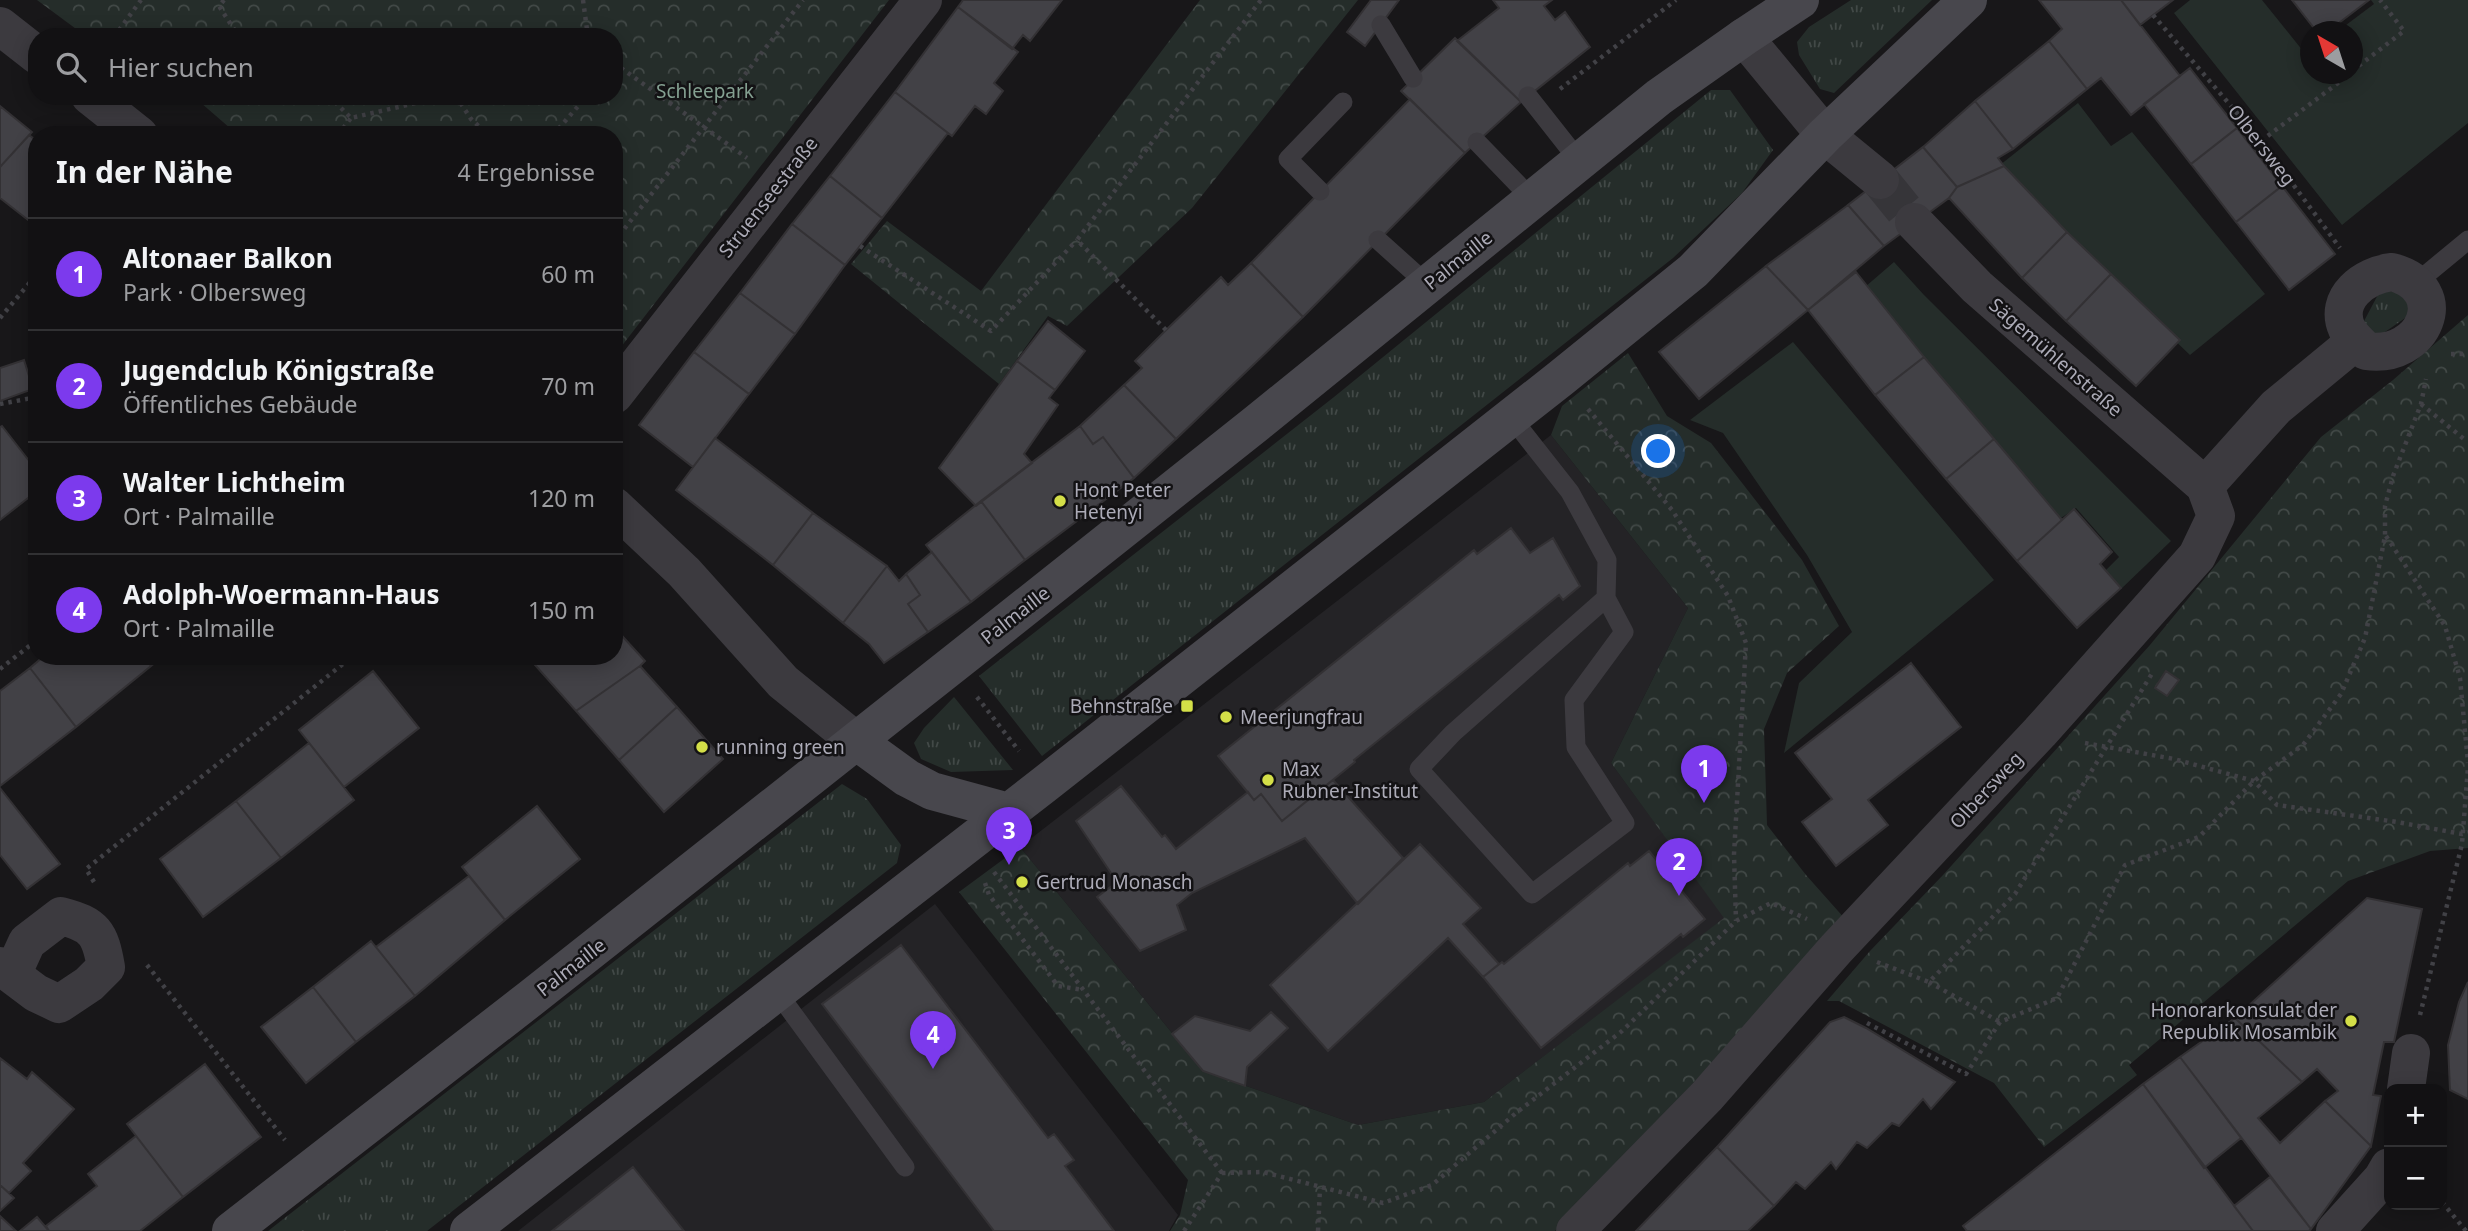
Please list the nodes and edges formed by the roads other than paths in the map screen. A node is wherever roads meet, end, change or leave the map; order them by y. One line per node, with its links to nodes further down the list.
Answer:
1 (923, 0): 25 (street, Struenseestraße)
2 (1800, 0): 6 (main road, Palmaille)
3 (1968, 0): 13 (main road)
4 (1381, 25): 8 (lane)
5 (0, 26): 7 (street)
6 (1744, 37): 13 (street); 15 (main road, Palmaille)
7 (28, 48)
8 (1413, 78)
9 (1528, 96): 15 (lane)
10 (1343, 102): 17 (lane)
11 (101, 105): 12 (street)
12 (128, 126)
13 (1825, 135): 16 (street); 26 (main road)
14 (1477, 142): 18 (lane)
15 (1580, 162): 18 (main road, Palmaille)
16 (1880, 180)
17 (1320, 191)
18 (1533, 200): 23 (main road, Palmaille)
19 (1914, 222): 27 (street, Sägemühlenstraße)
20 (1378, 240): 23 (lane)
21 (2468, 240): 22 (lane)
22 (2416, 283): 24 (street); 24 (street)
23 (1428, 285): 30 (main road, Palmaille)
24 (2356, 341): 27 (street)
25 (623, 383)
26 (1511, 417): 29 (lane); 31 (main road)
27 (2205, 486): 38 (street, Olbersweg)
28 (623, 514): 30 (street)
29 (1606, 598): 29 (lane)
30 (856, 741): 31 (main road); 36 (main road, Palmaille)
31 (1009, 812): 33 (main road)
32 (6, 971): 32 (street)
33 (777, 992): 34 (lane); 37 (main road)
34 (905, 1167)
35 (2384, 1174): 39 (street)
36 (231, 1231)
37 (469, 1231)
38 (1575, 1231)
39 (2335, 1231)

